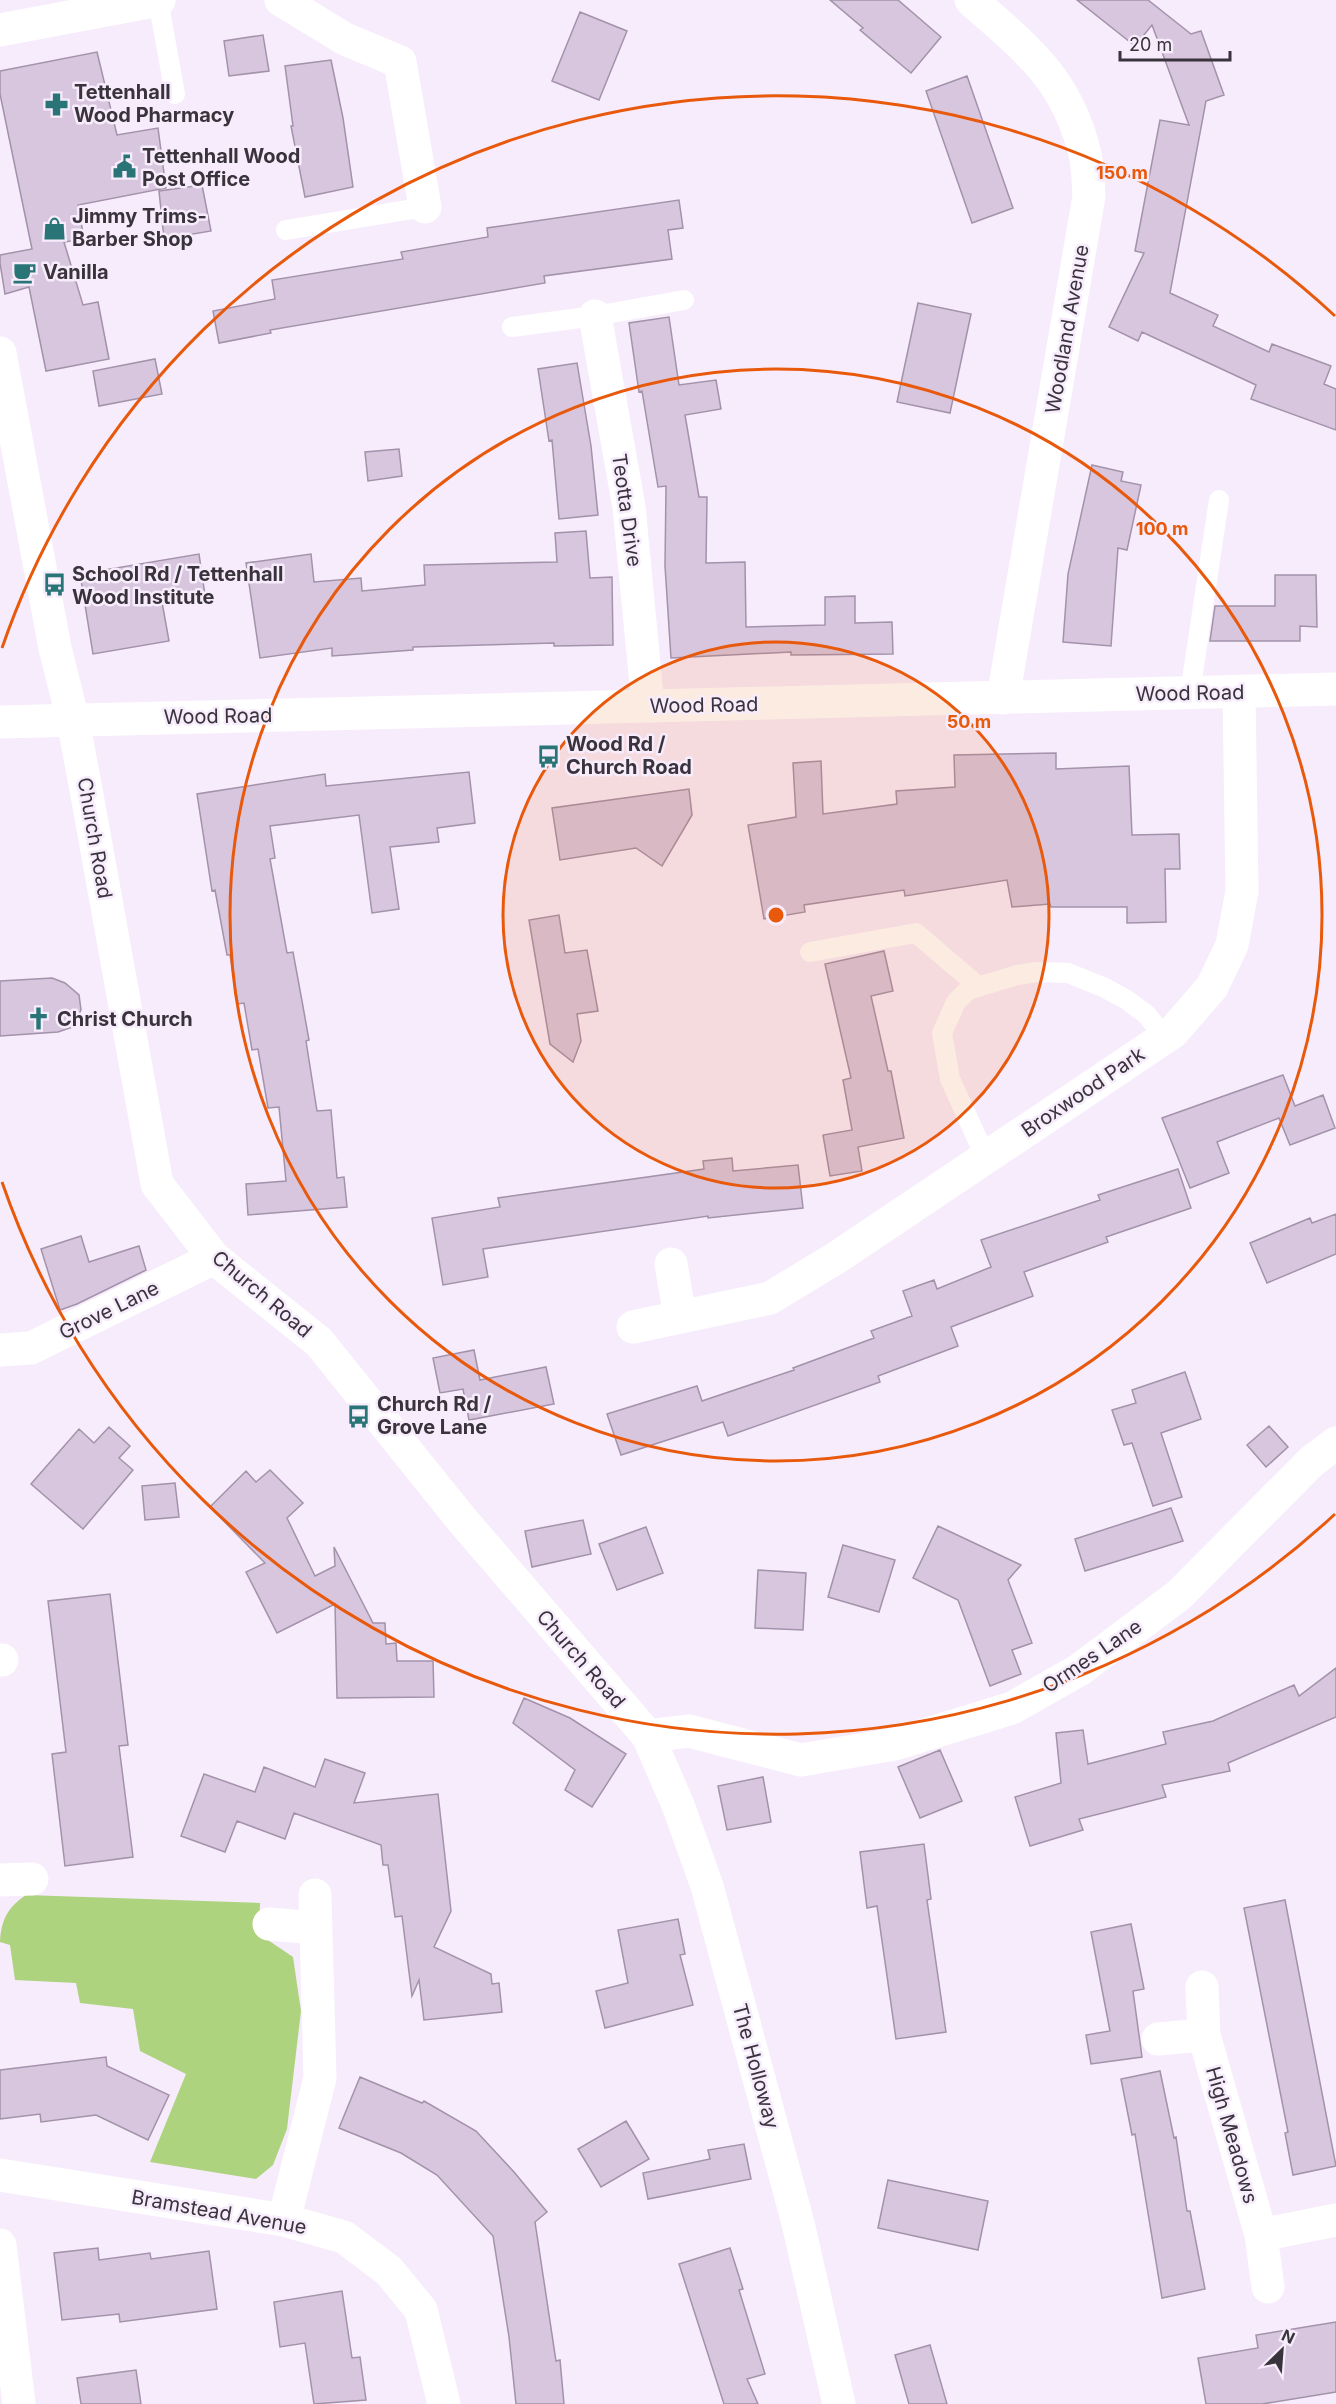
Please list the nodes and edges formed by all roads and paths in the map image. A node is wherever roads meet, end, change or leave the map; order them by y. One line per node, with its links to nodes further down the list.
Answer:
1 (158, 0): 4 (street); 5 (lane)
2 (281, 0): 6 (street)
3 (971, 0): 16 (street, Woodland Avenue)
4 (0, 30)
5 (175, 94)
6 (425, 207): 7 (lane)
7 (286, 230)
8 (684, 300): 9 (lane)
9 (595, 316): 10 (lane); 17 (street, Teotta Drive)
10 (512, 327)
11 (0, 353): 18 (street, Church Road)
12 (1219, 500): 15 (lane)
13 (1336, 688): 14 (street, Wood Road)
14 (1239, 692): 15 (street, Wood Road); 22 (street, Broxwood Park)
15 (1190, 693): 16 (street, Wood Road)
16 (1003, 698): 17 (street, Wood Road)
17 (648, 706): 18 (street, Wood Road)
18 (73, 720): 19 (street, Wood Road); 24 (street, Church Road)
19 (0, 722)
20 (810, 951): 21 (lane)
21 (978, 986): 22 (lane); 23 (lane)
22 (1164, 1037): 23 (street, Broxwood Park)
23 (986, 1158): 26 (street, Broxwood Park)
24 (214, 1258): 28 (street, Grove Lane); 30 (street, Church Road)
25 (671, 1264): 26 (street)
26 (680, 1317): 27 (street, Broxwood Park)
27 (633, 1327)
28 (0, 1350)
29 (1336, 1443): 30 (street, Ormes Lane)
30 (648, 1736): 47 (street, The Holloway)
31 (32, 1879): 32 (street)
32 (0, 1880)
33 (315, 1895): 35 (street)
34 (269, 1924): 35 (street)
35 (316, 1928): 40 (street)
36 (1202, 1987): 37 (street, High Meadows)
37 (1204, 2035): 38 (street); 42 (street, High Meadows)
38 (1158, 2039)
39 (0, 2175): 40 (street, Bramstead Avenue)
40 (284, 2220): 46 (street, Bramstead Avenue)
41 (1336, 2220): 42 (street)
42 (1261, 2235): 44 (street, High Meadows)
43 (0, 2245): 45 (street)
44 (1268, 2287)
45 (19, 2404)
46 (444, 2404)
47 (839, 2404)

